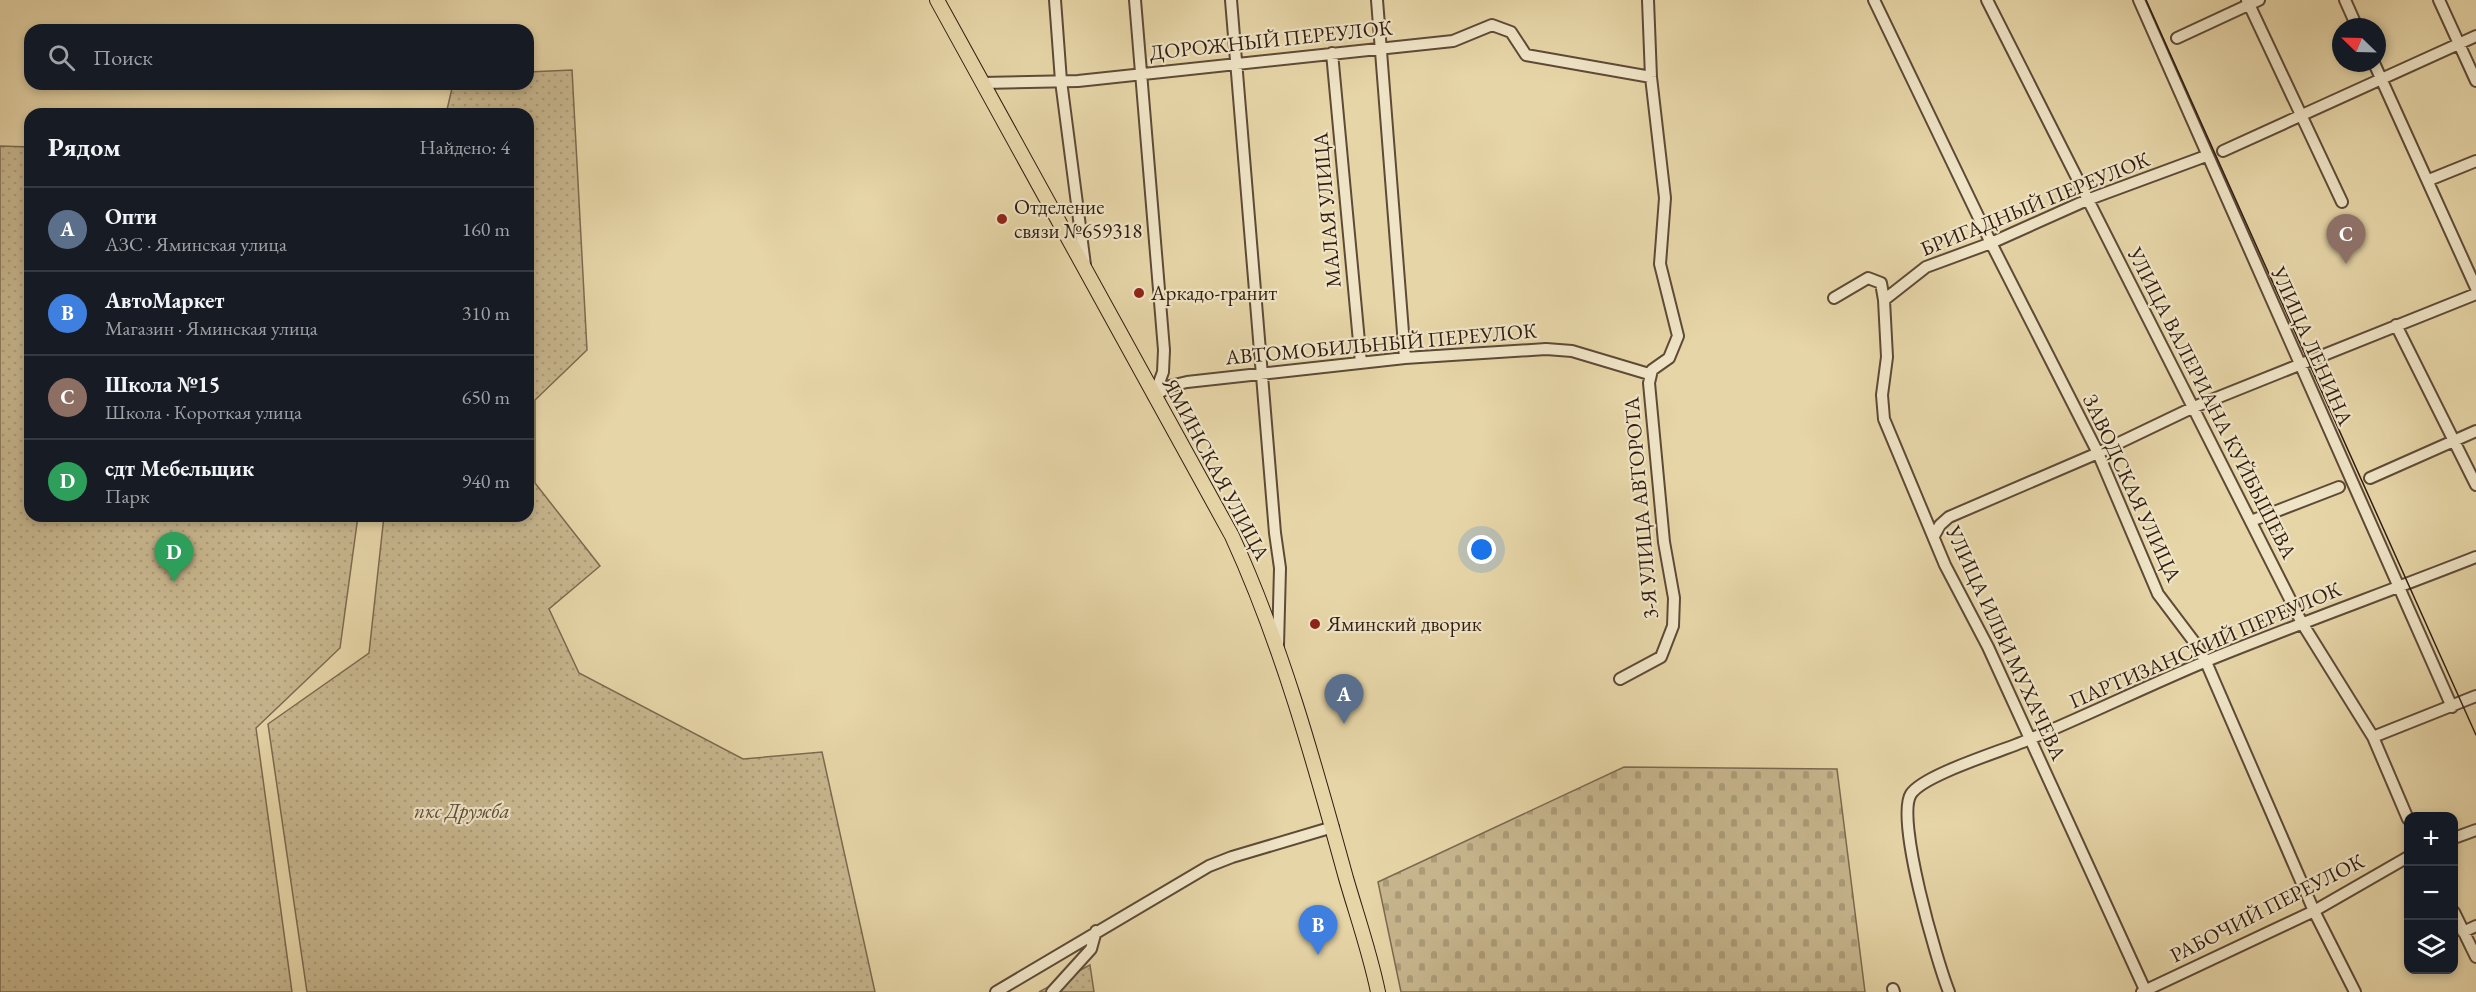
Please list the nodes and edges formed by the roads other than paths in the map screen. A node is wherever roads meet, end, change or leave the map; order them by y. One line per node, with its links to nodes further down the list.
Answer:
1 (937, 0): 26 (main road, ЯМИНСКАЯ УЛИЦА)
2 (1055, 0): 24 (street)
3 (1135, 0): 21 (street)
4 (1231, 0): 19 (street)
5 (1377, 0): 17 (street)
6 (1648, 0): 22 (street, 3-Я УЛИЦА АВТОРОТА)
7 (1874, 0): 34 (street, ЗАВОДСКАЯ УЛИЦА)
8 (1987, 0): 32 (street, УЛИЦА ВАЛЕРИАНА КУЙБЫШЕВА)
9 (2139, 0): 29 (street, УЛИЦА ЛЕНИНА)
10 (2345, 0): 13 (street)
11 (2439, 0): 16 (street)
12 (2252, 1): 15 (street); 27 (street)
13 (2353, 18)
14 (2476, 36): 16 (street)
15 (2177, 38)
16 (2460, 43): 23 (street); 25 (street)
17 (1381, 48): 18 (street, ДОРОЖНЫЙ ПЕРЕУЛОК); 22 (street, ДОРОЖНЫЙ ПЕРЕУЛОК); 41 (street)
18 (1332, 53): 19 (street, ДОРОЖНЫЙ ПЕРЕУЛОК); 42 (street, МАЛАЯ УЛИЦА)
19 (1236, 63): 21 (street, ДОРОЖНЫЙ ПЕРЕУЛОК); 44 (street)
20 (2378, 72): 23 (street)
21 (1141, 74): 24 (street, ДОРОЖНЫЙ ПЕРЕУЛОК); 46 (street)
22 (1651, 77): 45 (street, 3-Я УЛИЦА АВТОРОТА)
23 (2382, 80): 27 (street); 31 (street)
24 (1061, 81): 26 (street, ДОРОЖНЫЙ ПЕРЕУЛОК); 35 (street)
25 (2476, 81)
26 (982, 84): 35 (main road, ЯМИНСКАЯ УЛИЦА)
27 (2302, 113): 28 (street); 33 (street)
28 (2223, 151)
29 (2206, 156): 32 (street, БРИГАДНЫЙ ПЕРЕУЛОК); 43 (street, УЛИЦА ЛЕНИНА)
30 (2476, 161): 31 (street)
31 (2429, 180): 36 (street)
32 (2087, 200): 34 (street, БРИГАДНЫЙ ПЕРЕУЛОК); 47 (street, УЛИЦА ВАЛЕРИАНА КУЙБЫШЕВА)
33 (2342, 202)
34 (1991, 243): 39 (street, БРИГАДНЫЙ ПЕРЕУЛОК); 50 (street, ЗАВОДСКАЯ УЛИЦА)
35 (1086, 273): 46 (main road, ЯМИНСКАЯ УЛИЦА)
36 (2476, 288)
37 (2476, 294): 40 (street)
38 (1834, 298): 39 (street)
39 (1884, 300): 55 (street, УЛИЦА ИЛЬИ МУХАЧЕВА)
40 (2396, 325): 43 (street); 49 (street)
41 (1405, 358): 42 (street, АВТОМОБИЛЬНЫЙ ПЕРЕУЛОК); 45 (street, АВТОМОБИЛЬНЫЙ ПЕРЕУЛОК)
42 (1361, 363): 44 (street, АВТОМОБИЛЬНЫЙ ПЕРЕУЛОК)
43 (2298, 364): 47 (street); 57 (street, УЛИЦА ЛЕНИНА)
44 (1263, 374): 46 (street, АВТОМОБИЛЬНЫЙ ПЕРЕУЛОК); 59 (street)
45 (1649, 374): 61 (street, 3-Я УЛИЦА АВТОРОТА)
46 (1154, 396): 59 (main road, ЯМИНСКАЯ УЛИЦА)
47 (2194, 407): 50 (street); 54 (street, УЛИЦА ВАЛЕРИАНА КУЙБЫШЕВА)
48 (2476, 431): 49 (street)
49 (2455, 441): 51 (street); 52 (street)
50 (2098, 453): 55 (street); 60 (street, ЗАВОДСКАЯ УЛИЦА)
51 (2370, 478)
52 (2476, 486)
53 (2339, 487): 54 (street)
54 (2251, 521): 58 (street, УЛИЦА ВАЛЕРИАНА КУЙБЫШЕВА)
55 (1934, 536): 65 (street, УЛИЦА ИЛЬИ МУХАЧЕВА)
56 (2476, 557): 57 (street, ПАРТИЗАНСКИЙ ПЕРЕУЛОК)
57 (2399, 587): 58 (street, ПАРТИЗАНСКИЙ ПЕРЕУЛОК); 63 (street, УЛИЦА ЛЕНИНА)
58 (2302, 623): 60 (street, ПАРТИЗАНСКИЙ ПЕРЕУЛОК); 64 (street, УЛИЦА ВАЛЕРИАНА КУЙБЫШЕВА)
59 (1278, 649): 67 (main road, ЯМИНСКАЯ УЛИЦА)
60 (2206, 662): 65 (street, ПАРТИЗАНСКИЙ ПЕРЕУЛОК); 71 (street, ЗАВОДСКАЯ УЛИЦА)
61 (1620, 679)
62 (2476, 696): 63 (street)
63 (2452, 706): 64 (street)
64 (2373, 737): 66 (street, УЛИЦА ВАЛЕРИАНА КУЙБЫШЕВА)
65 (2030, 740): 77 (street, УЛИЦА ИЛЬИ МУХАЧЕВА); 81 (street, ПАРТИЗАНСКИЙ ПЕРЕУЛОК)
66 (2406, 812)
67 (1333, 827): 74 (street); 80 (main road, ЯМИНСКАЯ УЛИЦА)
68 (2476, 830): 69 (street)
69 (2458, 837)
70 (2404, 860): 71 (street, РАБОЧИЙ ПЕРЕУЛОК)
71 (2314, 911): 77 (street, РАБОЧИЙ ПЕРЕУЛОК); 82 (street, ЗАВОДСКАЯ УЛИЦА)
72 (2458, 920): 75 (street)
73 (2476, 926): 75 (street)
74 (1096, 931): 78 (street); 79 (street)
75 (2463, 932): 76 (street)
76 (2476, 957)
77 (2144, 991)
78 (996, 992)
79 (1052, 992)
80 (1378, 992)
81 (1949, 992)
82 (2355, 992)

